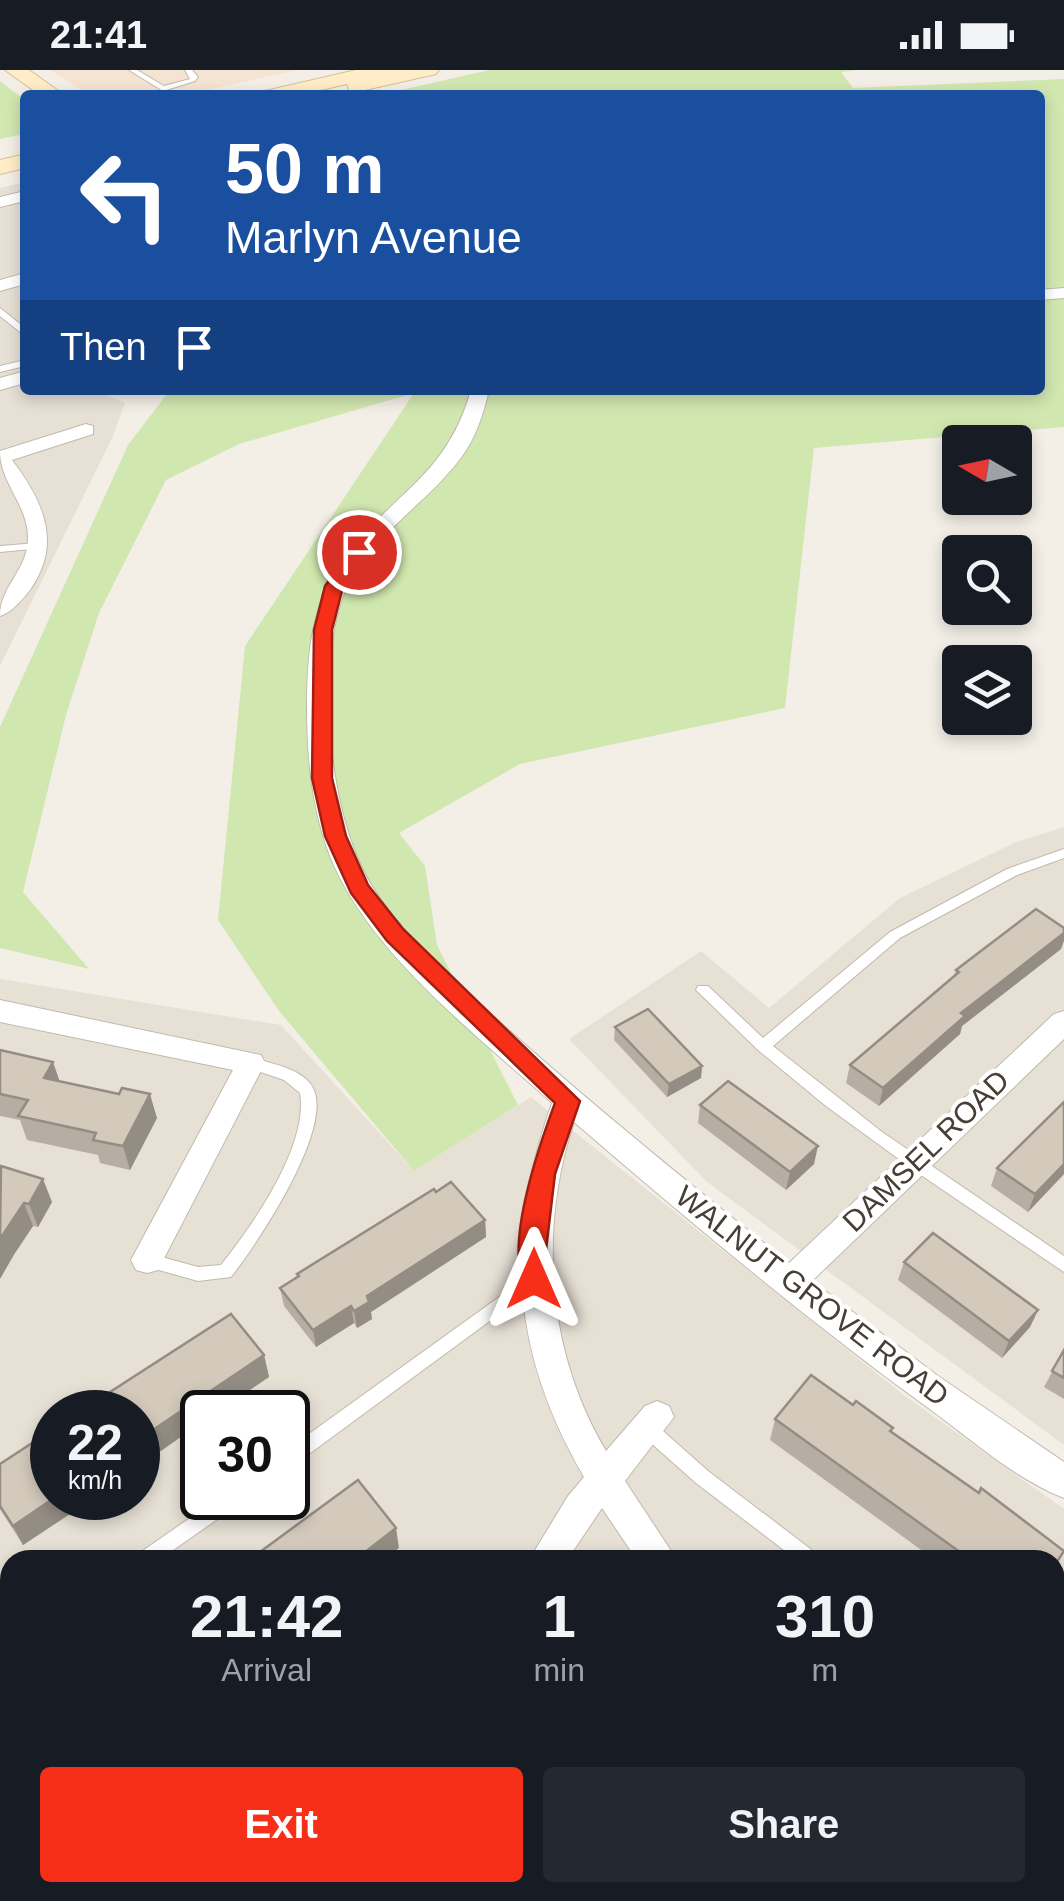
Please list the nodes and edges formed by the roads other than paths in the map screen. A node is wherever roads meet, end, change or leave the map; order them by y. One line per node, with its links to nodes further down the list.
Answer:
1 (132, 70): 2 (lane)
2 (188, 70)
3 (382, 70): 7 (main road)
4 (429, 70): 8 (main road)
5 (22, 71): 6 (main road)
6 (47, 90)
7 (294, 90)
8 (340, 90)
9 (0, 311): 10 (lane)
10 (20, 329)
11 (479, 395): 23 (street, WALNUT GROVE ROAD)
12 (86, 430): 13 (street)
13 (0, 457): 14 (street)
14 (38, 546): 15 (lane); 16 (street)
15 (0, 549)
16 (0, 609)
17 (1064, 853): 21 (lane)
18 (702, 990): 21 (lane)
19 (0, 1011): 22 (street)
20 (1064, 1022): 24 (street, DAMSEL ROAD)
21 (763, 1046): 24 (lane)
22 (251, 1063): 25 (street); 25 (lane)
23 (568, 1101): 27 (street); 28 (street, WALNUT GROVE ROAD)
24 (914, 1162): 26 (lane); 28 (street, DAMSEL ROAD)
25 (147, 1260)
26 (1064, 1266)
27 (534, 1279): 30 (lane); 31 (street)
28 (789, 1283): 32 (street, WALNUT GROVE ROAD)
29 (652, 1423): 31 (street); 37 (lane)
30 (310, 1443)
31 (605, 1480): 35 (street); 36 (street)
32 (1064, 1482)
33 (201, 1520): 34 (lane)
34 (158, 1550)
35 (553, 1550)
36 (652, 1550)
37 (798, 1550)

